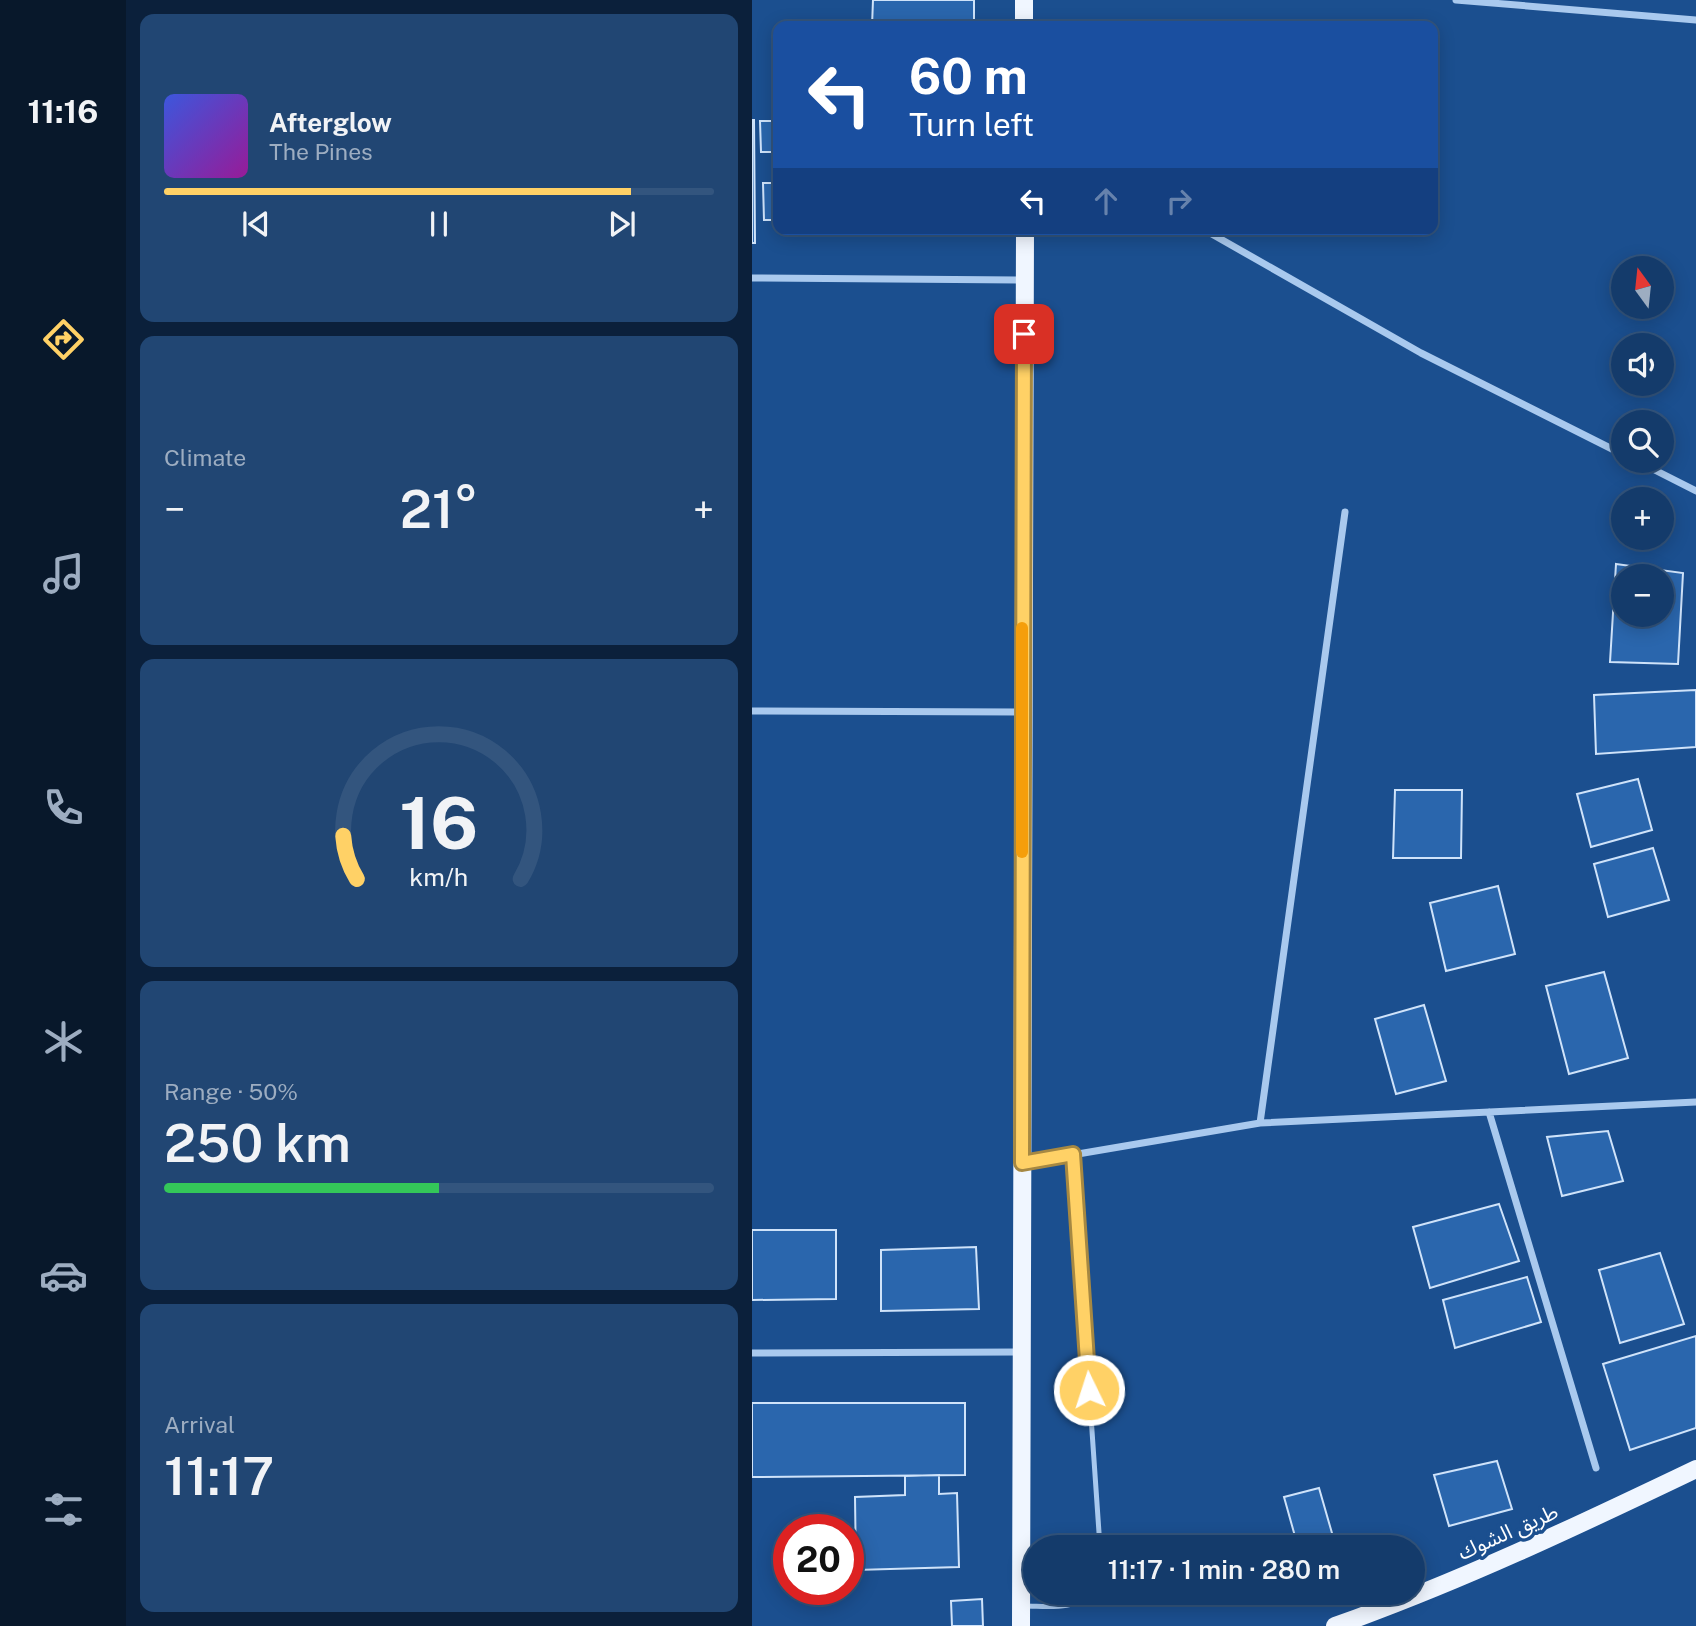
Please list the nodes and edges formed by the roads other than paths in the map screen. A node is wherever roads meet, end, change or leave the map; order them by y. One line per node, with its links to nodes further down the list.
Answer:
1 (1024, 0): 4 (main road)
2 (1456, 0): 3 (street)
3 (1695, 20)
4 (1024, 21)
5 (1025, 235): 8 (main road)
6 (1214, 235): 9 (street)
7 (752, 278): 8 (street)
8 (1024, 280): 14 (main road)
9 (1611, 448)
10 (1660, 473): 11 (street)
11 (1695, 491)
12 (1345, 512): 17 (street)
13 (752, 711): 14 (street)
14 (1022, 712): 19 (main road)
15 (1695, 1102): 16 (street)
16 (1489, 1112): 17 (street); 22 (street)
17 (1260, 1123): 18 (street)
18 (1073, 1154): 19 (street); 24 (lane)
19 (1022, 1163): 20 (main road)
20 (1022, 1352): 21 (street); 26 (main road)
21 (752, 1353)
22 (1596, 1468)
23 (1695, 1469): 28 (main road, طريق الشوك)
24 (1099, 1535)
25 (1071, 1605): 26 (lane)
26 (1021, 1606): 27 (main road)
27 (1021, 1626)
28 (1335, 1626)

